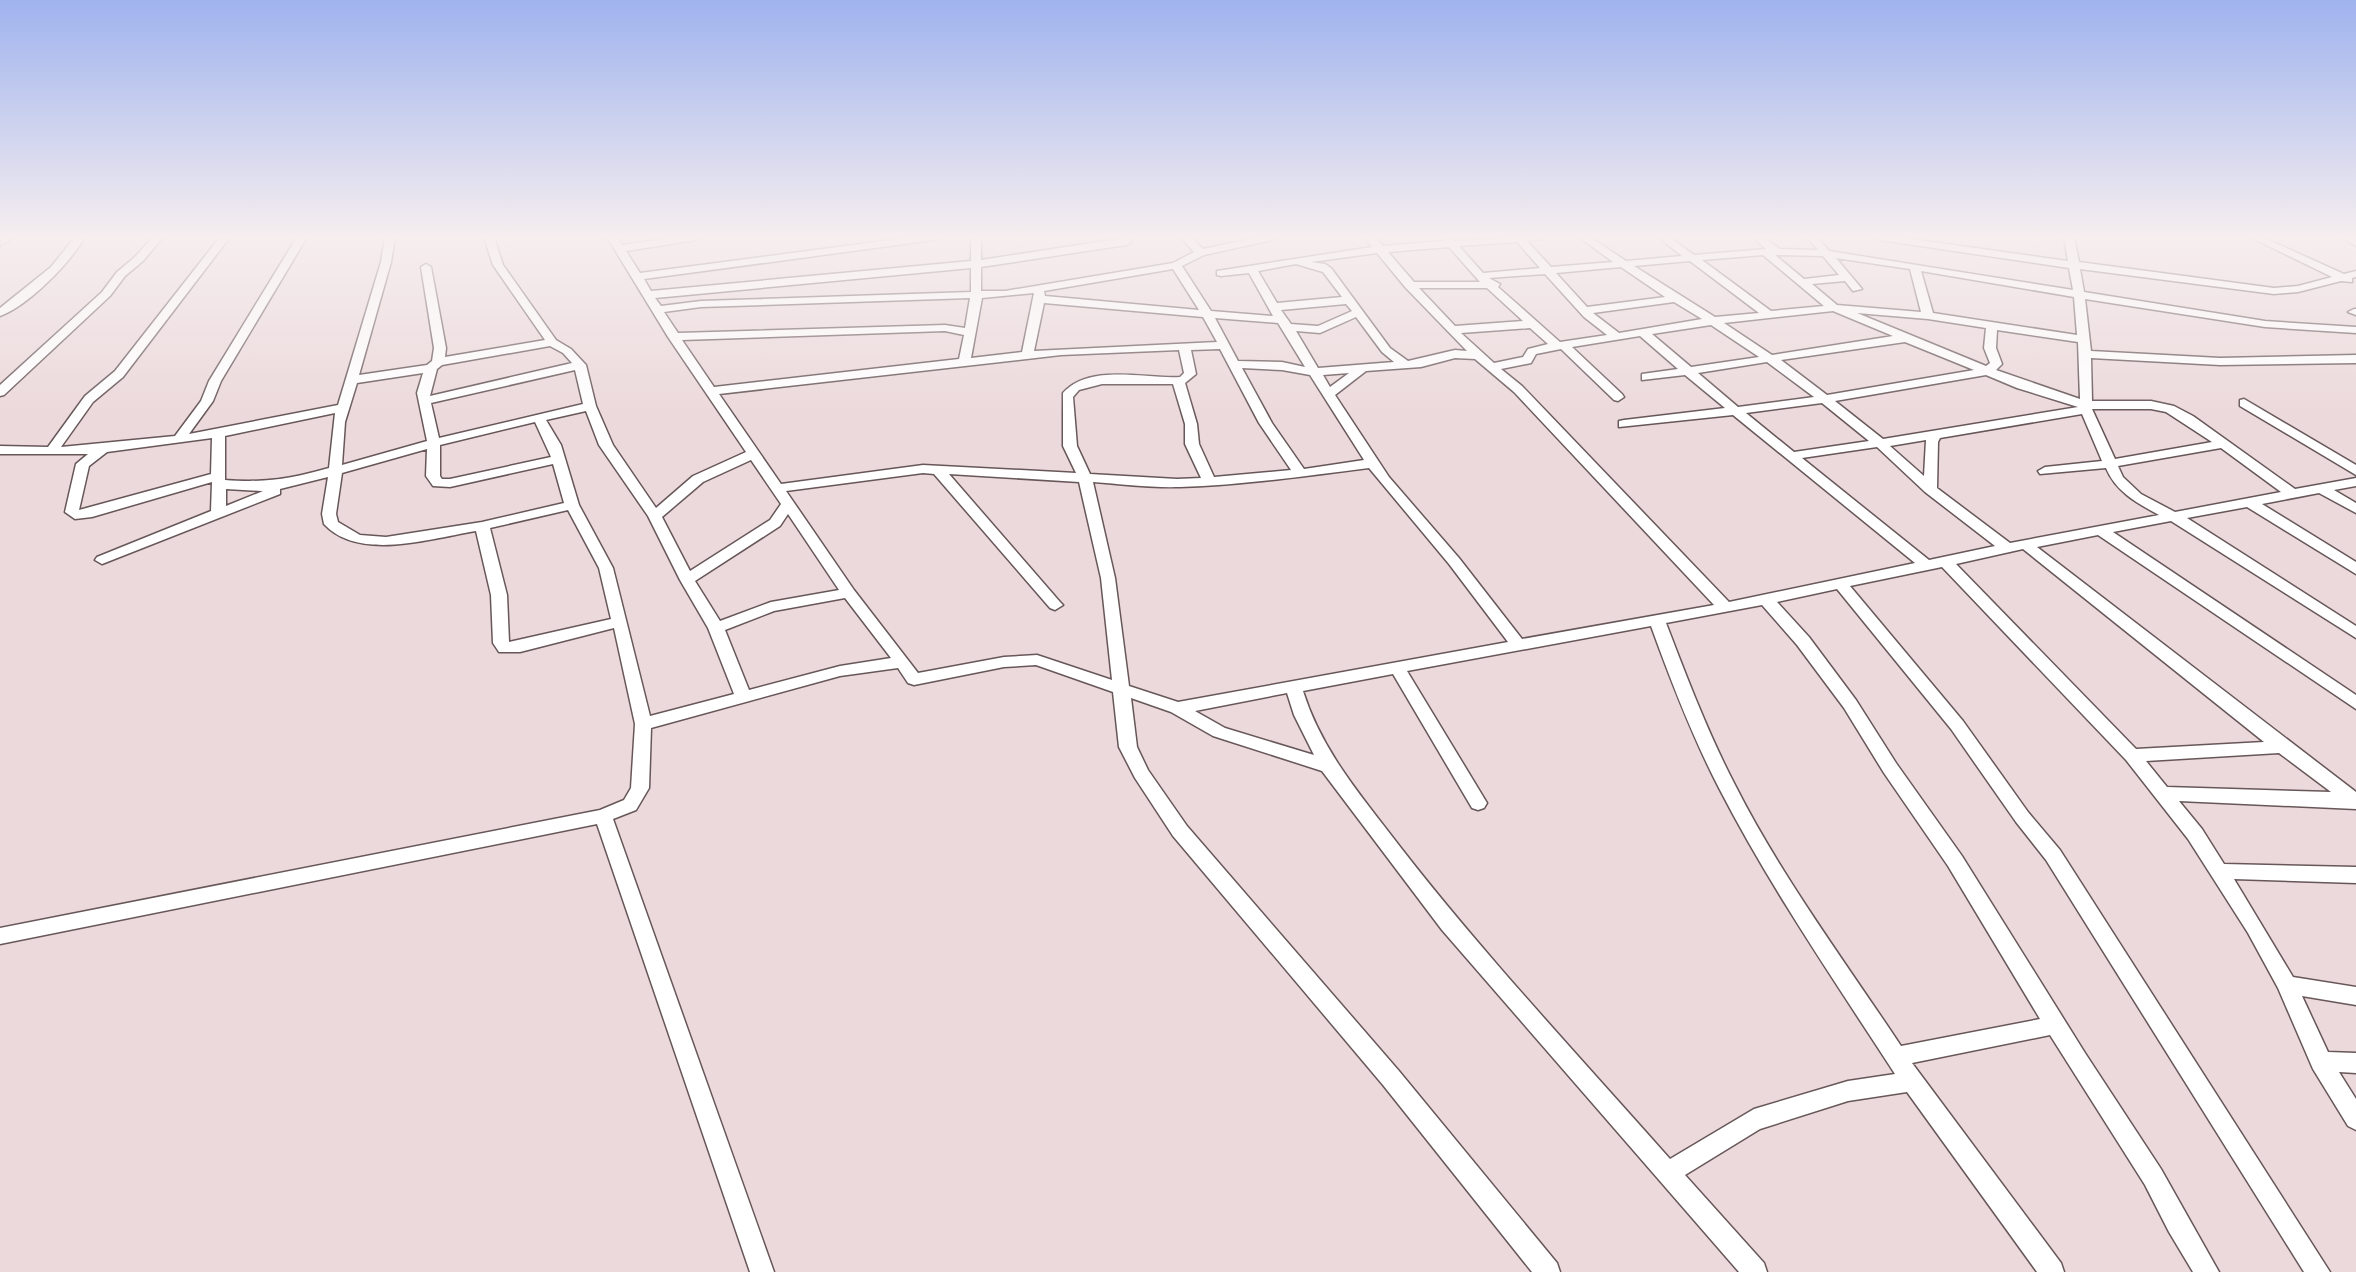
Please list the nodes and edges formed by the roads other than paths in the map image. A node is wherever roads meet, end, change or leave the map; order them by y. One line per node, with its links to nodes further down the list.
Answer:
1 (20, 296): 32 (street)
2 (103, 296): 75 (street)
3 (179, 296): 96 (street)
4 (266, 296): 90 (street)
5 (376, 296): 73 (street)
6 (431, 296): 63 (street)
7 (520, 296): 49 (street)
8 (649, 296): 29 (street)
9 (965, 296): 29 (street)
10 (977, 296): 42 (street)
11 (1039, 296): 55 (street)
12 (1059, 296): 33 (street)
13 (1196, 296): 33 (street)
14 (1268, 296): 27 (street)
15 (1347, 296): 26 (street)
16 (1420, 296): 40 (street)
17 (1503, 296): 38 (street)
18 (1572, 296): 30 (street)
19 (1671, 296): 25 (street)
20 (1744, 296): 34 (street)
21 (1820, 296): 28 (street)
22 (1923, 296): 35 (street)
23 (2079, 296): 48 (street)
24 (2088, 296): 41 (street)
25 (1675, 299): 30 (street); 36 (street)
26 (1350, 300): 27 (street); 31 (street)
27 (1274, 307): 37 (street)
28 (1834, 308): 34 (street); 35 (street); 46 (street)
29 (657, 310): 45 (street)
30 (1585, 311): 44 (street)
31 (1359, 312): 37 (street); 53 (street)
32 (0, 313)
33 (1207, 314): 37 (street); 50 (street)
34 (1769, 315): 36 (street)
35 (1928, 316): 39 (street)
36 (1713, 320): 43 (street); 57 (street)
37 (1284, 324): 71 (street)
38 (1533, 324): 40 (street); 51 (street)
39 (1992, 324): 48 (street); 70 (street)
40 (1452, 330): 56 (street)
41 (2356, 330)
42 (970, 331): 45 (street); 60 (street)
43 (1642, 332): 44 (street); 69 (street)
44 (1615, 335): 47 (street)
45 (674, 337): 76 (street)
46 (1908, 338): 57 (street); 70 (street)
47 (1596, 339): 51 (street); 66 (street)
48 (2083, 339): 54 (street)
49 (552, 342): 63 (street); 64 (street)
50 (1223, 345): 52 (street); 62 (street)
51 (1560, 345): 66 (street); 67 (street)
52 (1184, 346): 55 (street); 74 (street)
53 (1386, 350): 61 (street); 65 (street)
54 (2085, 354): 59 (street); 83 (street)
55 (1027, 355): 60 (street)
56 (1478, 356): 61 (street); 67 (street)
57 (1771, 358): 69 (street); 80 (street)
58 (2356, 359): 59 (street)
59 (2339, 360): 68 (street)
60 (964, 363): 76 (street)
61 (1404, 363): 65 (street)
62 (1233, 364): 71 (street); 106 (street)
63 (435, 365): 73 (street); 79 (street)
64 (580, 365): 79 (street); 82 (street)
65 (1368, 365): 71 (street); 77 (street)
66 (1586, 365): 78 (street)
67 (1491, 367): 136 (street)
68 (2356, 368)
69 (1686, 369): 72 (street); 85 (street)
70 (1988, 370): 80 (street); 83 (street)
71 (1316, 372): 77 (street)
72 (1646, 377)
73 (352, 380): 84 (street)
74 (1178, 381): 107 (street); 109 (street)
75 (0, 391)
76 (711, 391): 97 (street)
77 (1328, 394): 100 (street)
78 (1618, 397)
79 (426, 400): 92 (street)
80 (1824, 400): 85 (street); 91 (street)
81 (2244, 403): 105 (street)
82 (590, 406): 86 (street); 121 (street)
83 (2086, 407): 89 (street); 93 (street); 101 (street)
84 (342, 408): 88 (street); 103 (street)
85 (1735, 411): 87 (street); 98 (street)
86 (538, 417): 92 (street); 99 (street)
87 (1624, 424)
88 (219, 433): 90 (street); 108 (street)
89 (1936, 435): 91 (street); 114 (street)
90 (180, 438): 94 (street)
91 (1879, 442): 98 (street); 114 (street)
92 (433, 443): 99 (street); 103 (street)
93 (2224, 444): 101 (street); 115 (street)
94 (105, 447): 96 (street); 108 (street)
95 (0, 450): 96 (street)
96 (52, 451)
97 (755, 453): 112 (street); 121 (street)
98 (1791, 456): 129 (street)
99 (558, 459): 118 (street)
100 (1373, 463): 106 (street); 141 (street)
101 (2109, 464): 104 (street); 122 (street)
102 (939, 470): 107 (street); 112 (street); 135 (street)
103 (336, 471): 111 (street); 123 (street)
104 (2045, 471)
105 (2356, 471)
106 (1300, 473): 109 (street)
107 (1086, 479): 109 (street); 144 (street)
108 (218, 480): 111 (street); 120 (street)
109 (1210, 482)
110 (2356, 482): 113 (street)
111 (292, 484): 120 (street)
112 (778, 488): 116 (street)
113 (2320, 488): 115 (street); 119 (street)
114 (1930, 489): 126 (street)
115 (2292, 494): 117 (street)
116 (789, 503): 131 (street); 133 (street)
117 (2250, 503): 122 (street); 130 (street)
118 (572, 505): 123 (street); 138 (street)
119 (2356, 509)
120 (218, 515): 127 (street)
121 (655, 516): 131 (street)
122 (2171, 517): 124 (street); 140 (street)
123 (482, 526): 138 (street)
124 (2100, 530): 125 (street); 147 (street)
125 (2026, 545): 126 (street); 150 (street)
126 (2007, 548): 128 (street)
127 (102, 560)
128 (1947, 562): 129 (street); 151 (street)
129 (1927, 566): 132 (street)
130 (2356, 569)
131 (687, 580): 139 (street)
132 (1841, 585): 134 (street); 174 (street)
133 (849, 593): 139 (street); 142 (street)
134 (1766, 600): 136 (street); 162 (street)
135 (1055, 605)
136 (1725, 607): 137 (street)
137 (1657, 620): 141 (street); 163 (street)
138 (619, 622): 149 (street)
139 (716, 628): 146 (street)
140 (2356, 633)
141 (1519, 646): 143 (street)
142 (902, 662): 144 (street); 146 (street)
143 (1398, 669): 145 (street); 155 (street)
144 (1121, 688): 148 (street); 170 (street)
145 (1294, 688): 148 (street); 152 (street)
146 (743, 696): 149 (street)
147 (2356, 704)
148 (1177, 708): 152 (street)
149 (643, 724): 156 (street)
150 (2282, 747): 151 (street); 154 (street)
151 (2132, 756): 153 (street)
152 (1328, 766): 168 (street)
153 (2165, 794): 154 (street); 157 (street)
154 (2355, 801)
155 (1478, 803)
156 (603, 816): 159 (street); 169 (street)
157 (2220, 871): 158 (street); 160 (street)
158 (2356, 875)
159 (0, 936)
160 (2287, 985): 161 (street); 164 (street)
161 (2356, 996)
162 (2055, 1025): 163 (street); 173 (street)
163 (1897, 1056): 166 (street)
164 (2321, 1062): 165 (street); 167 (street)
165 (2356, 1063)
166 (1912, 1081): 168 (street); 172 (street)
167 (2356, 1119)
168 (1668, 1173): 171 (street)
169 (762, 1272)
170 (1548, 1272)
171 (1755, 1272)
172 (2052, 1272)
173 (2207, 1272)
174 (2318, 1272)

